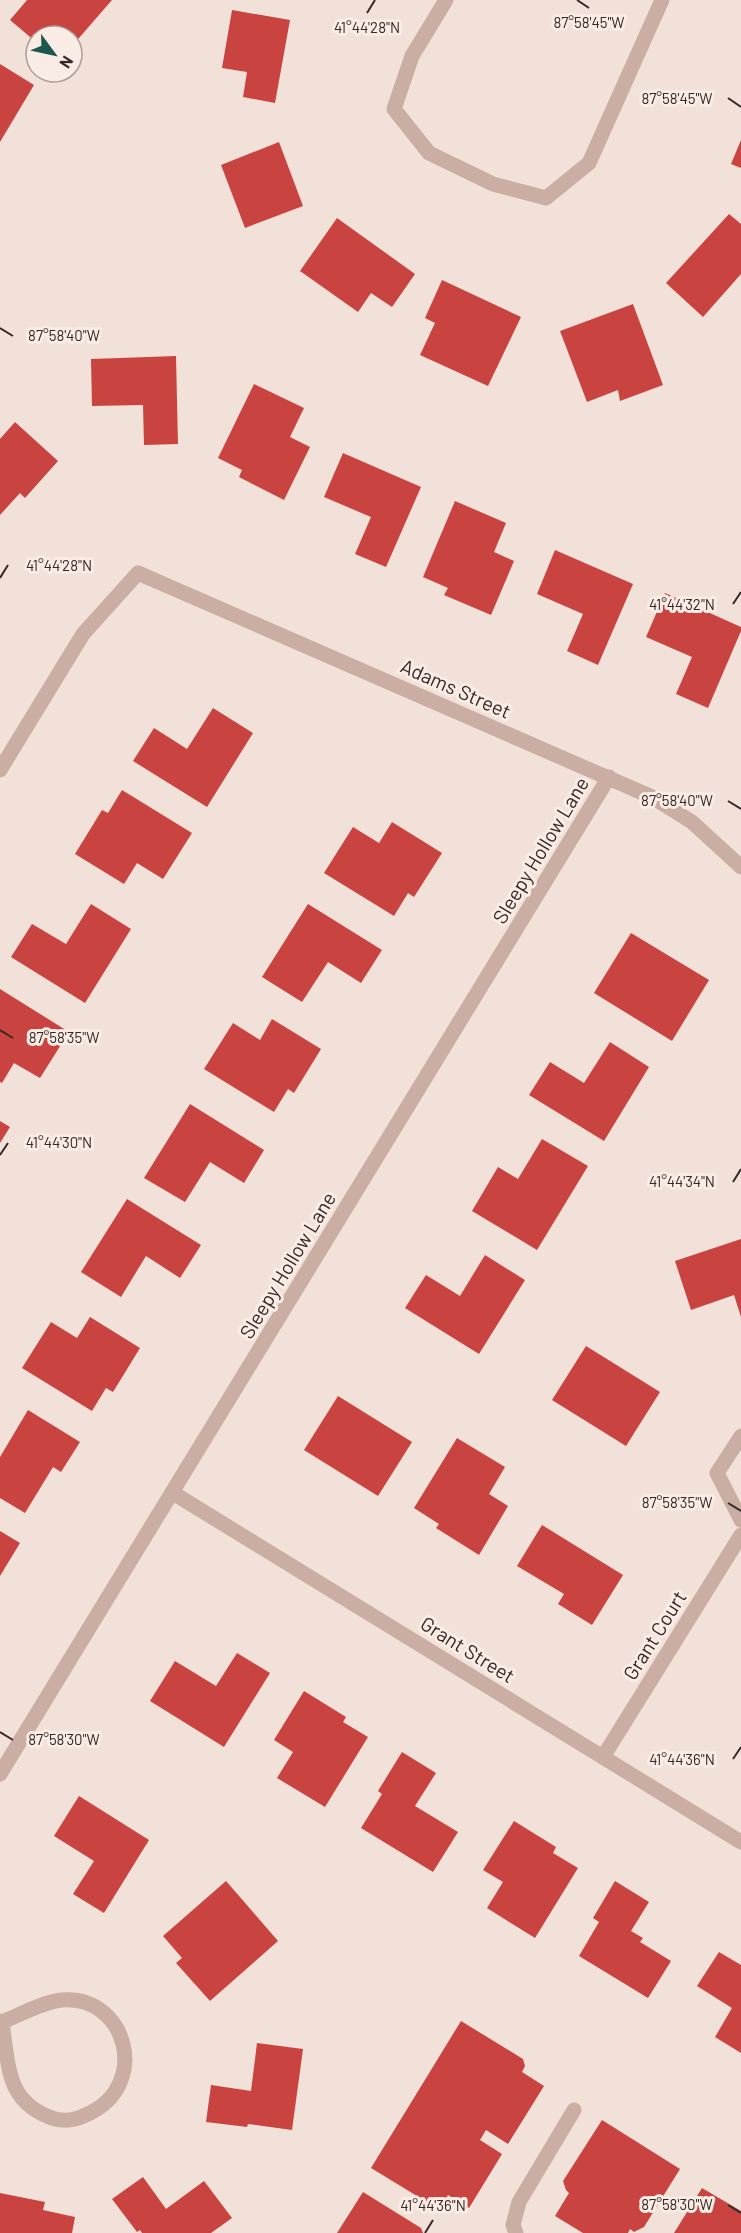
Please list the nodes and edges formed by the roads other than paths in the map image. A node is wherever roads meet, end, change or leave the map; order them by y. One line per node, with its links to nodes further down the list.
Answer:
1 (446, 0): 2 (street)
2 (662, 0)
3 (0, 770): 4 (street, Adams Street)
4 (609, 777): 5 (street, Adams Street); 7 (street, Sleepy Hollow Lane)
5 (741, 867)
6 (741, 1436): 8 (street)
7 (173, 1493): 10 (street, Grant Street); 11 (street, Sleepy Hollow Lane)
8 (741, 1520)
9 (741, 1535): 10 (street, Grant Court)
10 (603, 1757): 12 (street, Grant Street)
11 (0, 1774)
12 (741, 1842)
13 (1, 2021): 13 (street)
14 (574, 2110): 15 (street)
15 (516, 2233)

